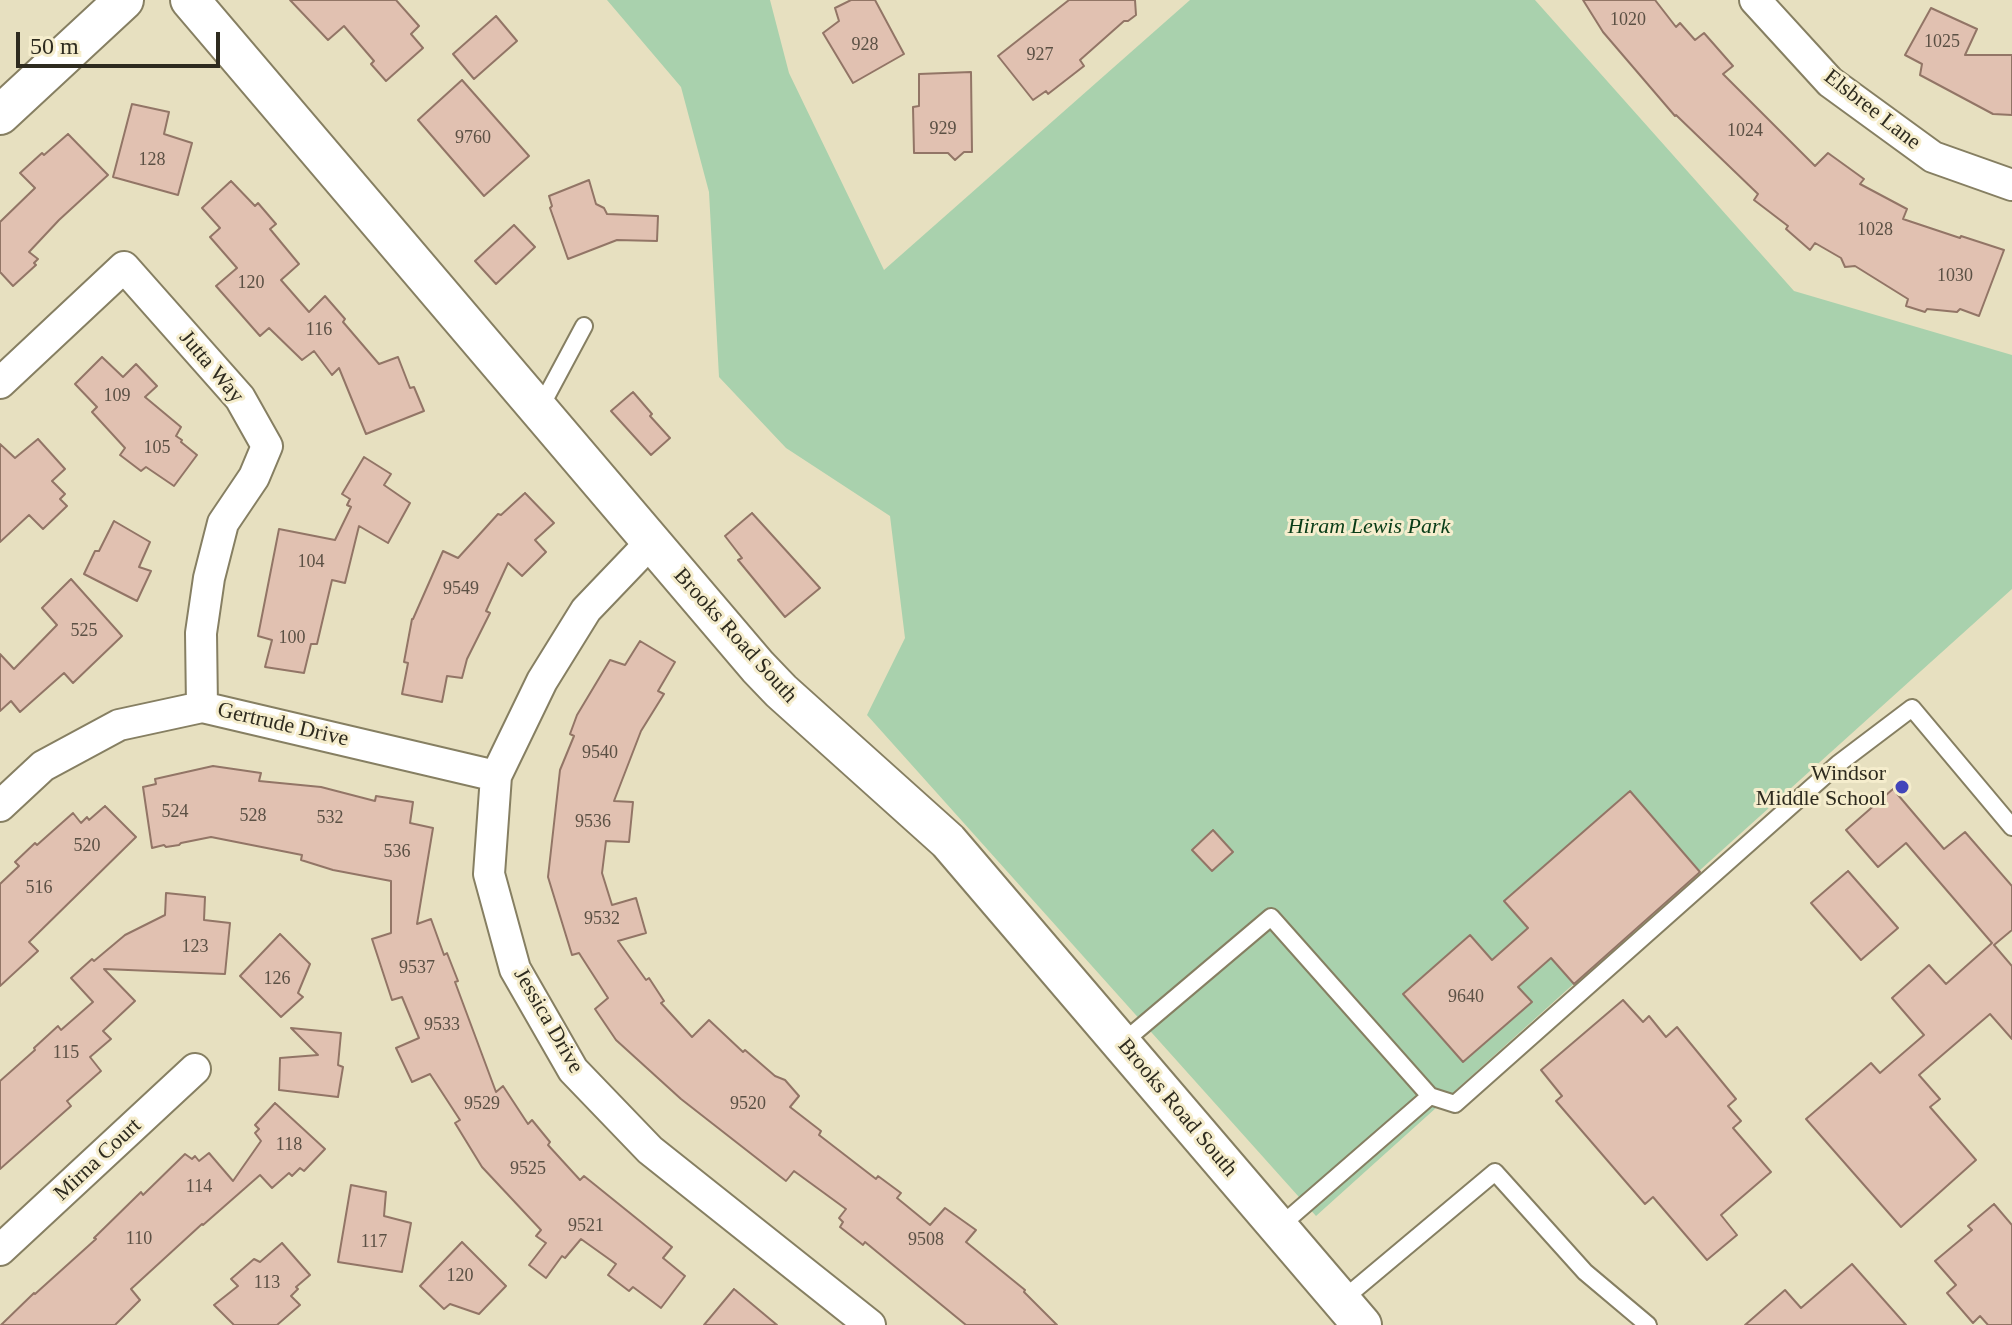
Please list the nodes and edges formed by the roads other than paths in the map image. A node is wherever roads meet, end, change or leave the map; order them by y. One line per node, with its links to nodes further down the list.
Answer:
1 (124, 0): 4 (street)
2 (190, 0): 8 (street, Brooks Road South)
3 (1755, 0): 5 (street, Elsbree Lane)
4 (0, 115)
5 (2012, 185)
6 (584, 326): 8 (lane)
7 (0, 383): 10 (street, Jutta Way)
8 (539, 410): 9 (street, Brooks Road South)
9 (652, 541): 11 (street, Jessica Drive); 14 (street, Brooks Road South)
10 (202, 707): 11 (street, Gertrude Drive); 12 (street, Gertrude Drive)
11 (496, 776): 20 (street, Jessica Drive)
12 (0, 806)
13 (2012, 827): 16 (lane)
14 (1122, 1043): 16 (lane); 17 (street, Brooks Road South)
15 (195, 1069): 18 (street, Mirna Court)
16 (1430, 1096): 17 (lane)
17 (1279, 1227): 19 (street, Brooks Road South)
18 (0, 1250)
19 (1352, 1313): 21 (lane)
20 (861, 1322)
21 (1648, 1325)

